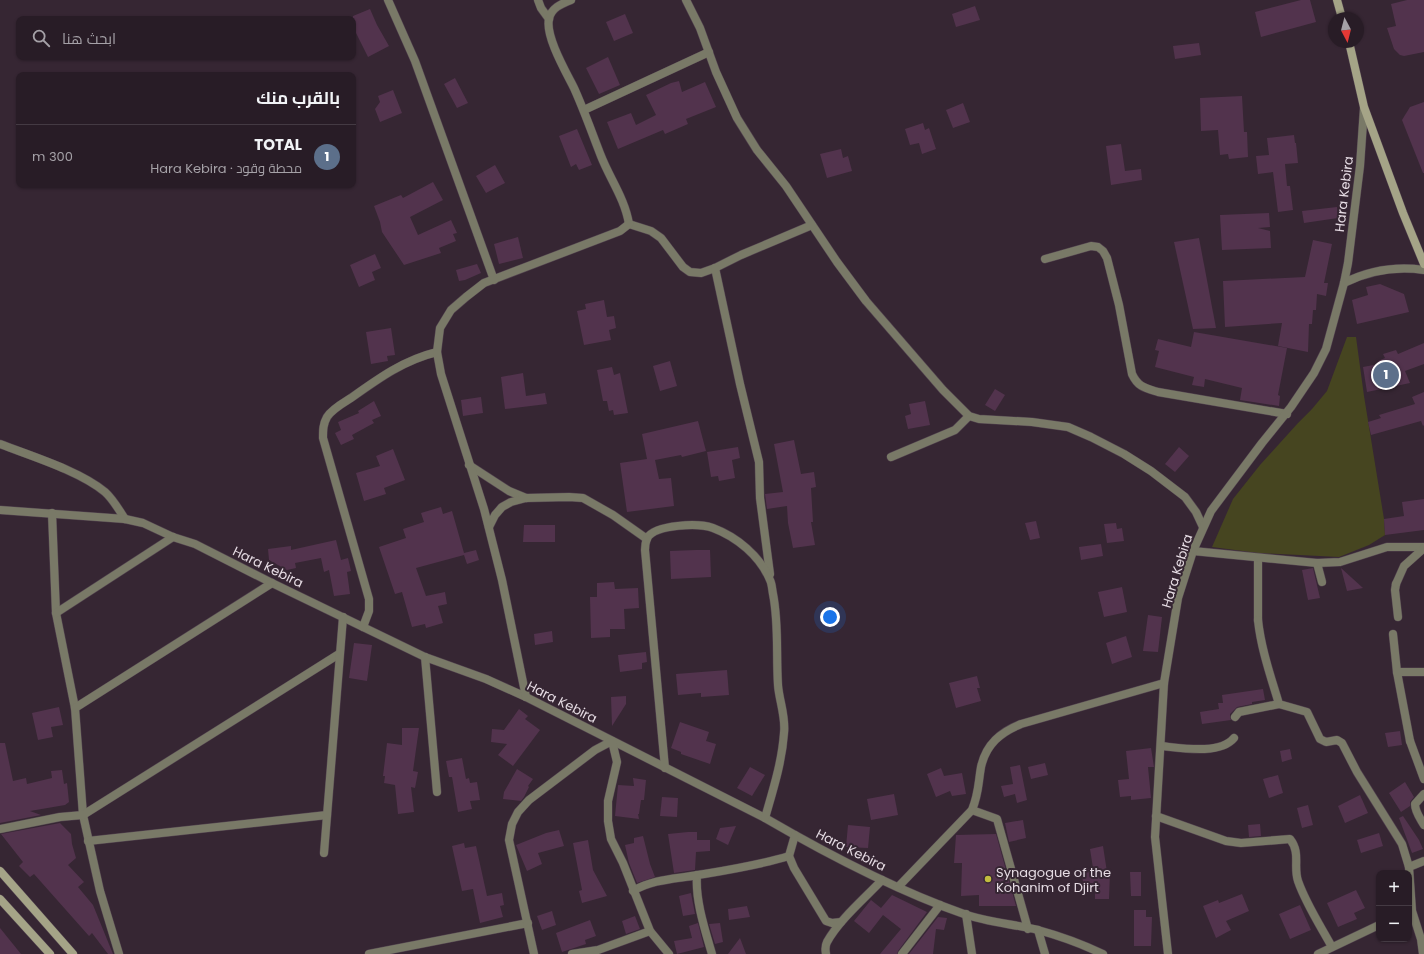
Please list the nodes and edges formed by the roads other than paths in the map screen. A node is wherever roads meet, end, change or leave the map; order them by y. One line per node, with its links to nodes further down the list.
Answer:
1 (388, 0): 18 (street)
2 (538, 0): 7 (street)
3 (571, 0): 7 (street)
4 (686, 0): 9 (street)
5 (1338, 0): 6 (main road)
6 (1341, 12)
7 (549, 19): 11 (street)
8 (1350, 48): 10 (main road)
9 (709, 52): 11 (street); 13 (street)
10 (1364, 107): 15 (main road); 19 (street, Hara Kebira)
11 (584, 110): 12 (street)
12 (630, 224): 16 (street); 18 (street)
13 (812, 225): 16 (street); 22 (street)
14 (1045, 259): 21 (street)
15 (1424, 264)
16 (715, 268): 38 (street)
17 (1424, 270): 19 (street)
18 (494, 280): 20 (street)
19 (1344, 282): 21 (street, Hara Kebira)
20 (437, 352): 25 (street); 44 (street)
21 (1287, 414): 31 (street, Hara Kebira)
22 (968, 416): 24 (street); 31 (street)
23 (0, 444): 29 (street)
24 (891, 457)
25 (470, 465): 26 (street); 30 (street)
26 (526, 498): 30 (street); 33 (street)
27 (0, 510): 28 (street, Hara Kebira)
28 (52, 513): 29 (street, Hara Kebira); 41 (street)
29 (125, 519): 32 (street, Hara Kebira)
30 (489, 527): 51 (street)
31 (1203, 527): 35 (street, Hara Kebira)
32 (173, 537): 40 (street, Hara Kebira); 41 (street)
33 (647, 539): 38 (street); 58 (street)
34 (1424, 547): 37 (street); 42 (street)
35 (1193, 551): 36 (street); 50 (street, Hara Kebira)
36 (1258, 558): 37 (street); 52 (street)
37 (1317, 562): 39 (street)
38 (770, 581): 66 (street)
39 (1322, 582)
40 (272, 583): 43 (street, Hara Kebira); 53 (street)
41 (56, 613): 53 (street)
42 (1398, 617)
43 (343, 618): 44 (street, Hara Kebira); 46 (street)
44 (363, 627): 47 (street, Hara Kebira)
45 (1393, 634): 48 (street)
46 (339, 654): 63 (street); 64 (street)
47 (426, 657): 51 (street, Hara Kebira); 60 (street)
48 (1397, 672): 49 (street); 59 (street)
49 (1424, 672)
50 (1164, 683): 57 (street, Hara Kebira); 62 (street)
51 (526, 697): 56 (street, Hara Kebira)
52 (1279, 704): 54 (street); 74 (street)
53 (75, 708): 63 (street)
54 (1235, 717)
55 (1234, 738): 57 (street)
56 (612, 741): 58 (street, Hara Kebira); 79 (street); 86 (street)
57 (1161, 746): 65 (street, Hara Kebira)
58 (665, 768): 66 (street, Hara Kebira)
59 (1424, 779)
60 (437, 792)
61 (1424, 794): 67 (street)
62 (972, 810): 78 (street); 88 (street)
63 (83, 815): 68 (street); 70 (street)
64 (327, 815): 70 (street); 71 (street)
65 (1156, 816): 92 (street); 107 (street, Hara Kebira)
66 (765, 818): 69 (street, Hara Kebira)
67 (1424, 825)
68 (0, 829)
69 (795, 835): 72 (street); 77 (street, Hara Kebira)
70 (88, 841): 96 (street)
71 (324, 853)
72 (789, 856): 76 (street); 85 (street)
73 (1424, 861): 74 (street)
74 (1409, 867): 82 (street)
75 (0, 870): 95 (main road)
76 (697, 875): 79 (street); 101 (street)
77 (882, 880): 78 (street, Hara Kebira); 85 (street)
78 (898, 887): 81 (street, Hara Kebira)
79 (633, 891): 90 (street)
80 (0, 899): 94 (main road)
81 (940, 905): 83 (street, Hara Kebira); 103 (street)
82 (1410, 906)
83 (966, 914): 88 (street, Hara Kebira); 104 (street)
84 (1412, 915): 91 (street)
85 (842, 922): 102 (street)
86 (528, 923): 93 (street); 98 (street)
87 (1376, 926): 92 (street)
88 (1028, 929): 89 (street, Hara Kebira)
89 (1038, 930): 105 (street); 106 (street, Hara Kebira)
90 (650, 931): 99 (street); 100 (street)
91 (1423, 938): 109 (street)
92 (1332, 947): 108 (street)
93 (386, 952): 97 (street)
94 (50, 954)
95 (73, 954)
96 (119, 954)
97 (369, 954)
98 (534, 954)
99 (572, 954)
100 (669, 954)
101 (712, 954)
102 (826, 954)
103 (902, 954)
104 (972, 954)
105 (1045, 954)
106 (1103, 954)
107 (1168, 954)
108 (1318, 954)
109 (1423, 954)

